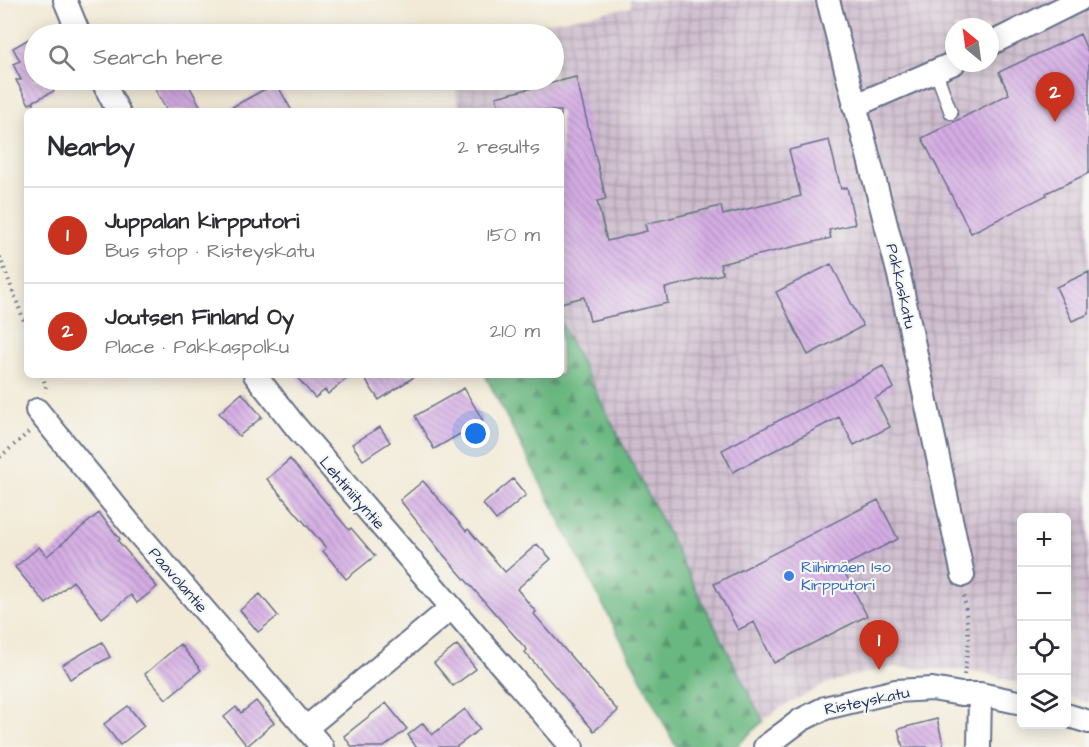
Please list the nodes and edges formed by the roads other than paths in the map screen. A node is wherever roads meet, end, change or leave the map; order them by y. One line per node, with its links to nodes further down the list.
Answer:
1 (65, 0): 4 (street)
2 (828, 0): 8 (street, Pakkaskatu)
3 (1079, 0): 5 (street)
4 (76, 24)
5 (999, 40)
6 (945, 67): 8 (street); 10 (lane)
7 (107, 90): 9 (street)
8 (854, 106): 13 (street, Pakkaskatu)
9 (116, 108)
10 (951, 113)
11 (257, 378): 14 (street, Lehtiniityntie)
12 (37, 410): 19 (street, Paavolantie)
13 (963, 574)
14 (452, 608): 19 (street); 21 (street, Lehtiniityntie)
15 (970, 694): 16 (street, Risteyskatu); 22 (street, Risteyskatu); 23 (street)
16 (1017, 702)
17 (1071, 717): 18 (street)
18 (1089, 722)
19 (306, 728): 20 (street, Paavolantie)
20 (322, 747)
21 (572, 747)
22 (765, 747)
23 (979, 747)

